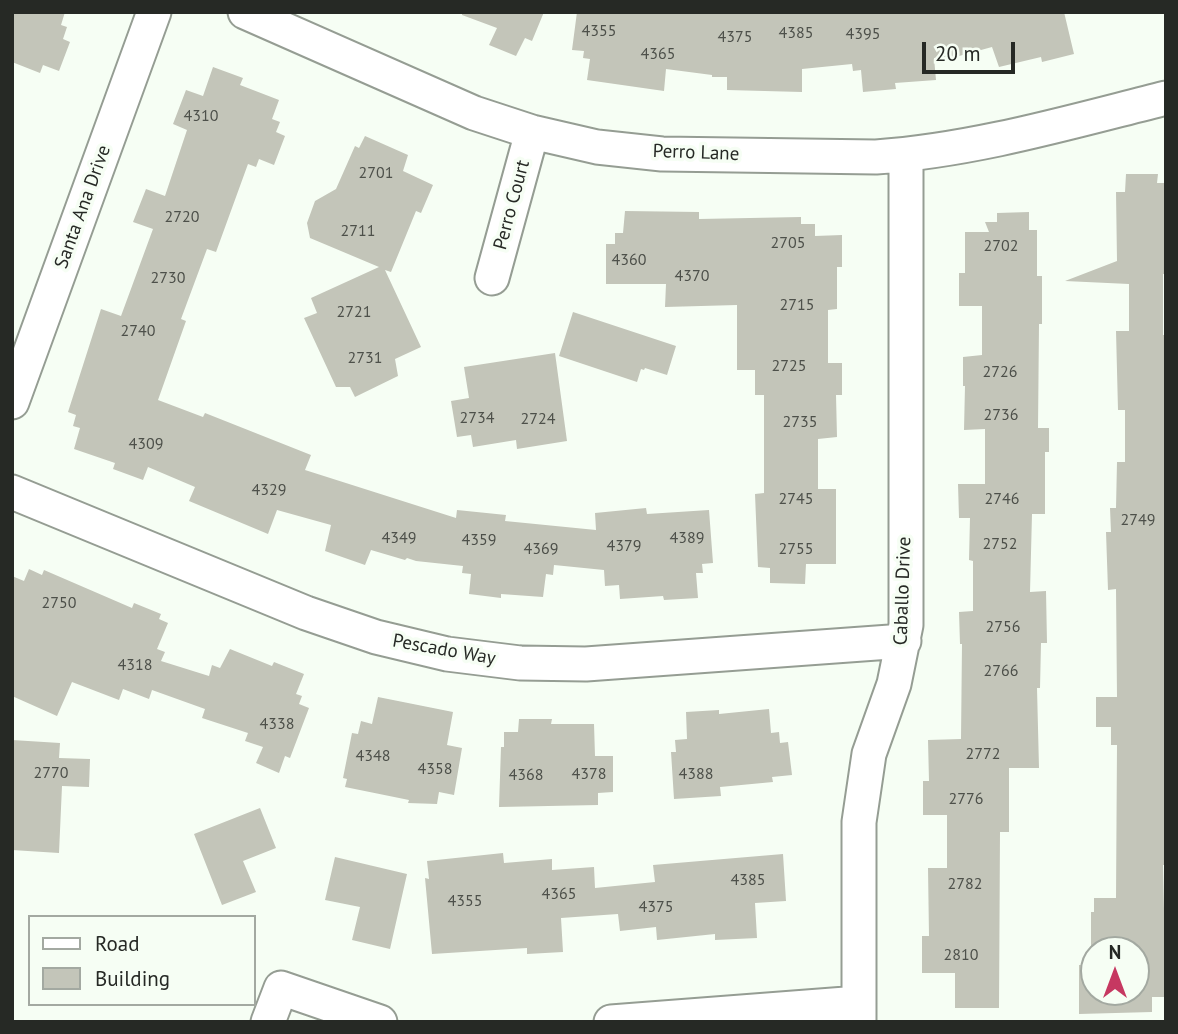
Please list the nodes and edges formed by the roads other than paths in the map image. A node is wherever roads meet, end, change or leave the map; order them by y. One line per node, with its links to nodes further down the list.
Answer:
1 (154, 12): 7 (street, Santa Ana Drive)
2 (245, 12): 4 (street, Perro Lane)
3 (1166, 98): 5 (street, Perro Lane)
4 (532, 132): 5 (street, Perro Lane); 6 (street, Perro Court)
5 (906, 155): 9 (street, Caballo Drive)
6 (492, 278)
7 (12, 402)
8 (12, 492): 9 (street, Pescado Way)
9 (904, 641): 10 (street, Caballo Drive)
10 (859, 1012): 13 (street)
11 (268, 1022): 12 (street)
12 (380, 1022)
13 (611, 1022)

